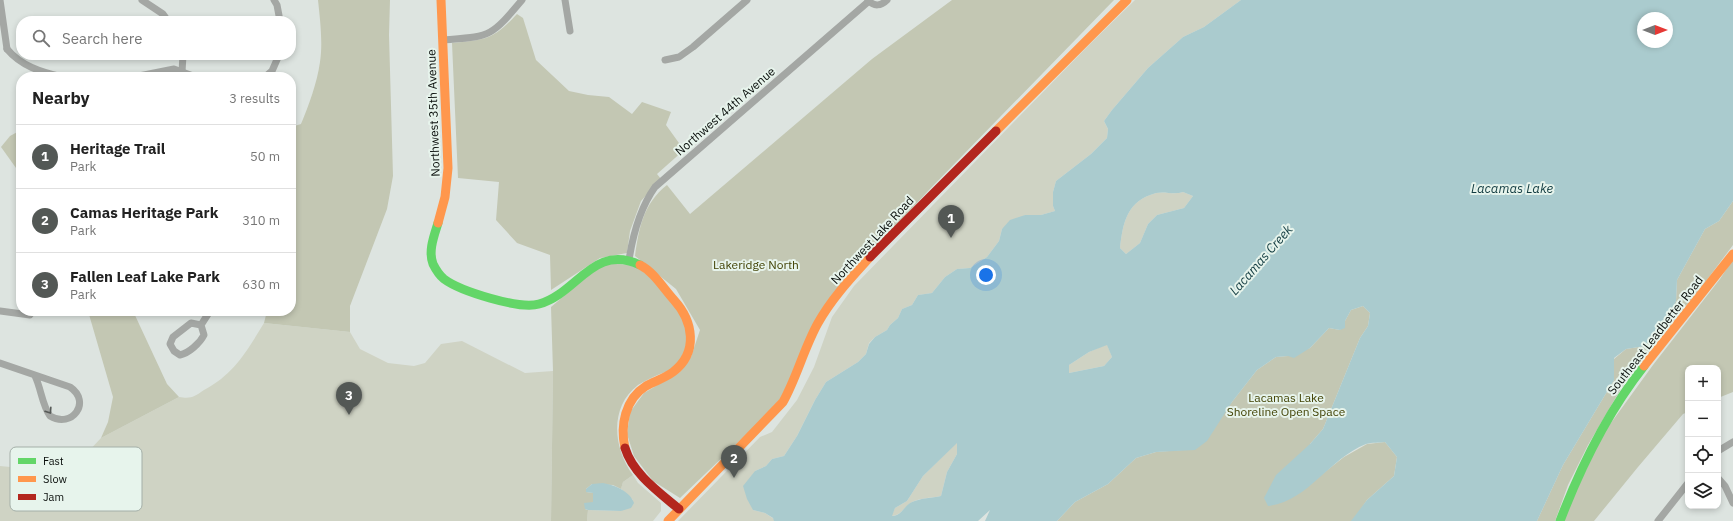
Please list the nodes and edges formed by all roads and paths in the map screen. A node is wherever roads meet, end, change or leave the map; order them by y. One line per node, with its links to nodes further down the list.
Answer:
1 (0, 0): 15 (street)
2 (142, 0): 11 (street)
3 (274, 0): 12 (street)
4 (441, 0): 14 (street, Northwest 35th Avenue)
5 (522, 0): 14 (street)
6 (565, 0): 13 (street)
7 (747, 0): 20 (street)
8 (869, 0): 9 (street, Northwest 44th Avenue); 26 (street, Northwest 44th Avenue)
9 (887, 0)
10 (1127, 0): 38 (street, Northwest Lake Road)
11 (164, 16)
12 (279, 16)
13 (570, 31)
14 (442, 40): 26 (street, Northwest 35th Avenue)
15 (3, 51): 17 (street)
16 (16, 60): 21 (street)
17 (16, 60)
18 (183, 60): 23 (street)
19 (277, 60): 24 (street)
20 (665, 60)
21 (46, 72)
22 (159, 72): 23 (street)
23 (182, 72)
24 (271, 72)
25 (1733, 254): 40 (street, Southeast Leadbetter Road)
26 (629, 260): 38 (street)
27 (0, 311): 28 (street)
28 (16, 313)
29 (207, 316): 30 (street)
30 (202, 326): 30 (street)
31 (0, 363): 32 (street)
32 (34, 376): 32 (street, one-way to 32)
33 (1733, 442): 34 (street)
34 (1721, 449)
35 (1721, 481): 37 (street)
36 (1685, 487): 41 (street)
37 (1733, 503)
38 (679, 509): 39 (street, Northwest Lake Road)
39 (668, 521)
40 (1560, 521)
41 (1658, 521)

